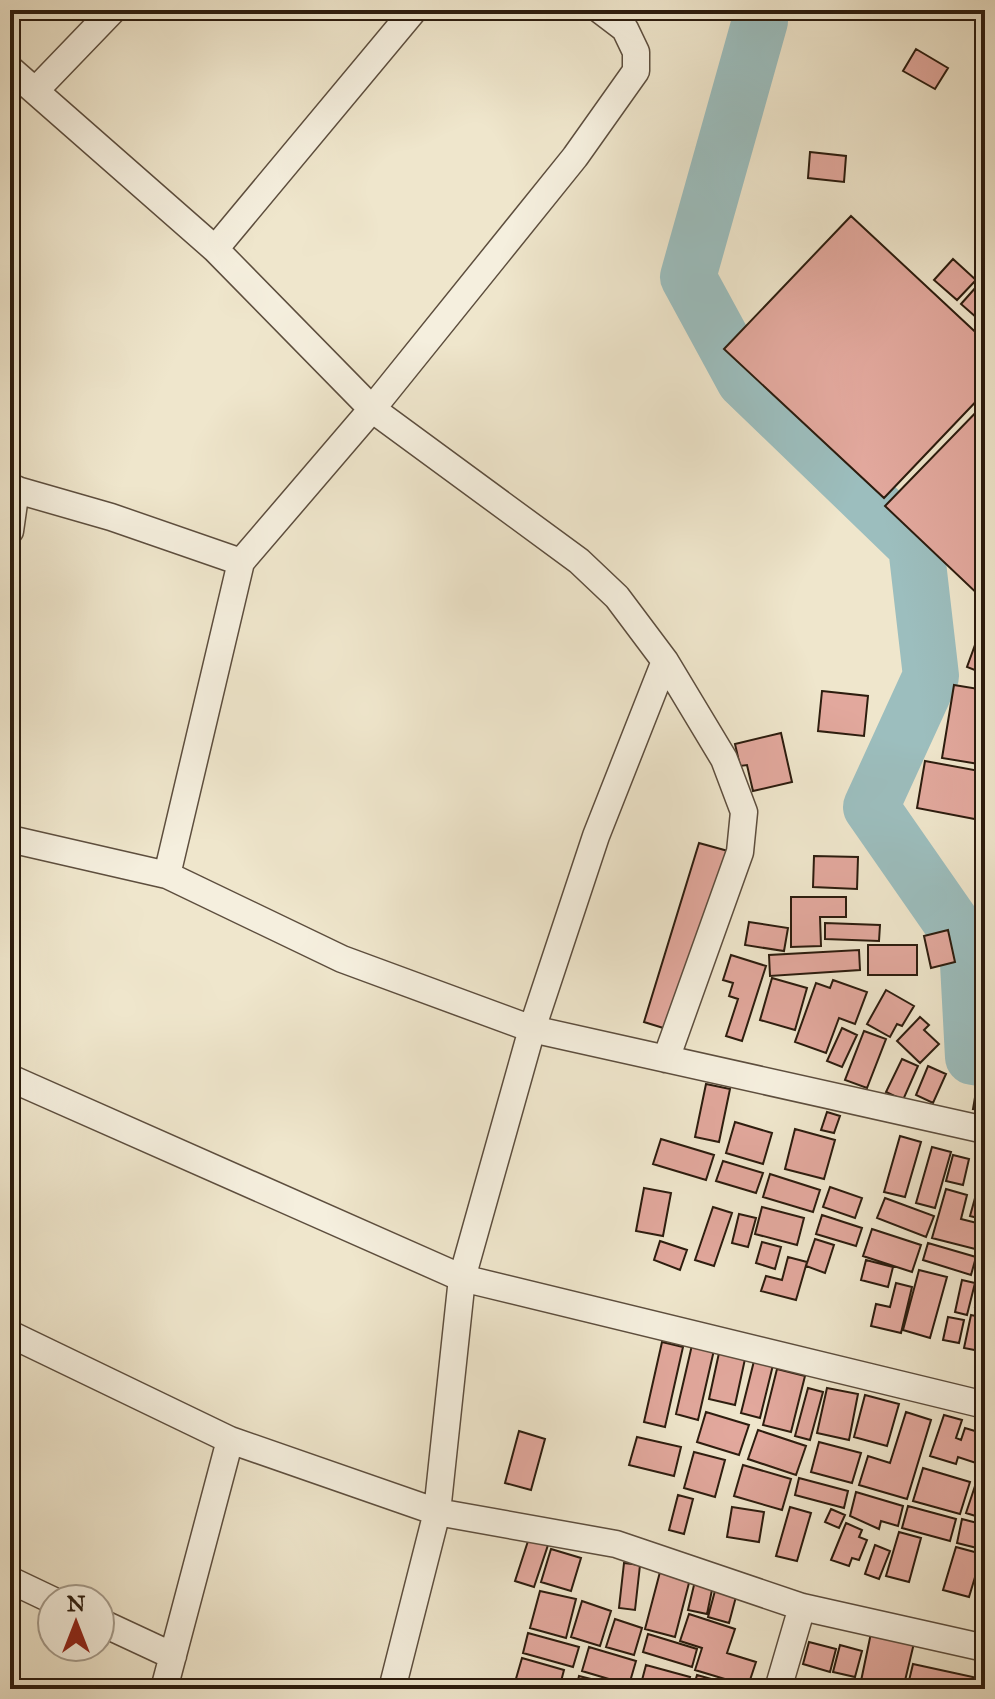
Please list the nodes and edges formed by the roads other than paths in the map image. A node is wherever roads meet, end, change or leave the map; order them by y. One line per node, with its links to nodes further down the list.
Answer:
1 (113, 10): 5 (street)
2 (414, 10): 6 (street)
3 (600, 10): 7 (street)
4 (10, 69): 5 (street)
5 (35, 91): 6 (street)
6 (215, 249): 7 (street)
7 (372, 409): 10 (street); 11 (street)
8 (13, 489): 9 (street); 10 (street)
9 (10, 531)
10 (241, 562): 13 (street)
11 (665, 661): 16 (street); 17 (street)
12 (10, 839): 13 (street)
13 (167, 875): 16 (street)
14 (985, 918): 15 (lane)
15 (985, 946)
16 (532, 1029): 17 (street); 20 (street)
17 (666, 1059): 19 (street)
18 (10, 1078): 20 (street)
19 (985, 1130)
20 (462, 1278): 22 (street); 24 (street)
21 (10, 1334): 23 (street)
22 (985, 1405)
23 (230, 1440): 24 (street); 30 (street)
24 (437, 1512): 27 (street); 32 (street)
25 (10, 1580): 26 (street)
26 (36, 1592)
27 (802, 1607): 29 (street); 33 (street)
28 (116, 1629): 30 (street)
29 (985, 1648)
30 (173, 1656): 31 (street)
31 (164, 1689)
32 (392, 1689)
33 (778, 1689)

